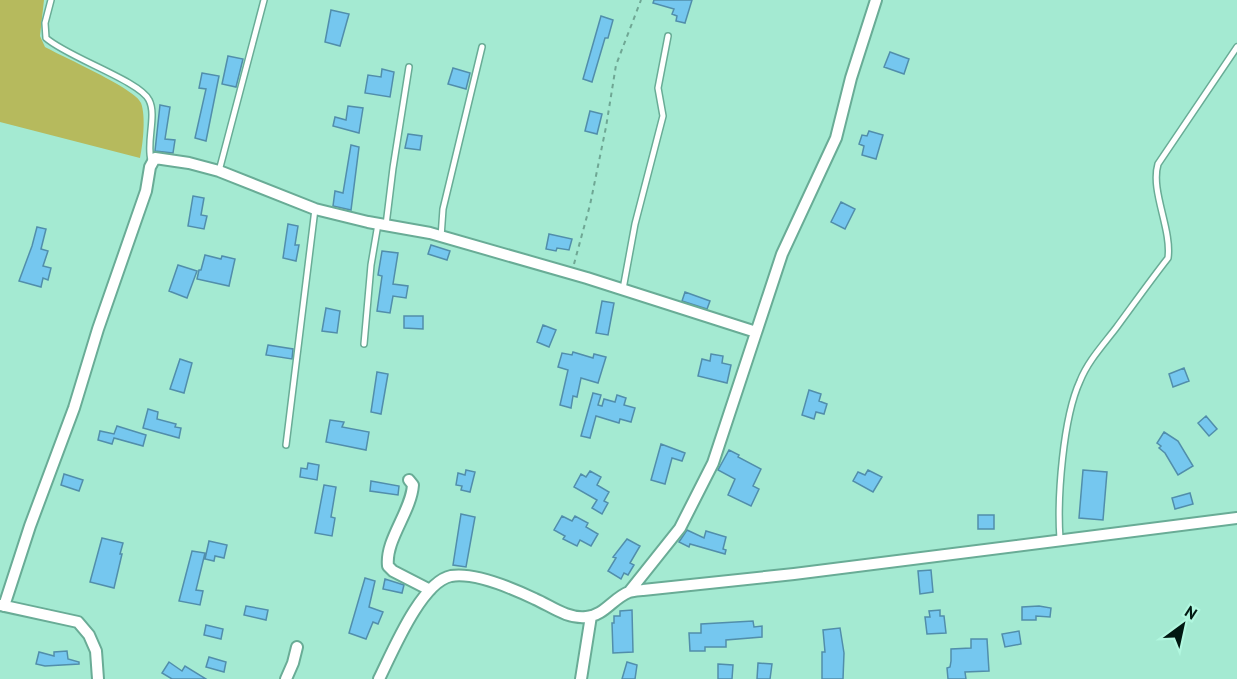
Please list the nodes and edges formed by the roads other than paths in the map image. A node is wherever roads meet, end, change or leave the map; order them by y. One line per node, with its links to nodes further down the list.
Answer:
1 (51, 0): 8 (lane)
2 (264, 0): 9 (lane)
3 (876, 0): 14 (street)
4 (668, 36): 13 (lane)
5 (482, 47): 12 (lane)
6 (1237, 47): 19 (lane)
7 (410, 68): 11 (lane)
8 (152, 162): 9 (street); 22 (street)
9 (219, 171): 10 (street)
10 (315, 209): 11 (street); 16 (lane)
11 (382, 224): 12 (street); 15 (lane)
12 (441, 237): 13 (street)
13 (623, 289): 14 (street)
14 (756, 332): 21 (street)
15 (364, 344)
16 (286, 445)
17 (410, 480): 20 (street)
18 (1237, 518): 19 (street)
19 (1060, 539): 21 (street)
20 (430, 590): 23 (street); 27 (street)
21 (629, 592): 23 (street)
22 (2, 605): 25 (street)
23 (591, 616): 28 (street)
24 (297, 646): 26 (street)
25 (98, 679)
26 (286, 679)
27 (380, 679)
28 (581, 679)

